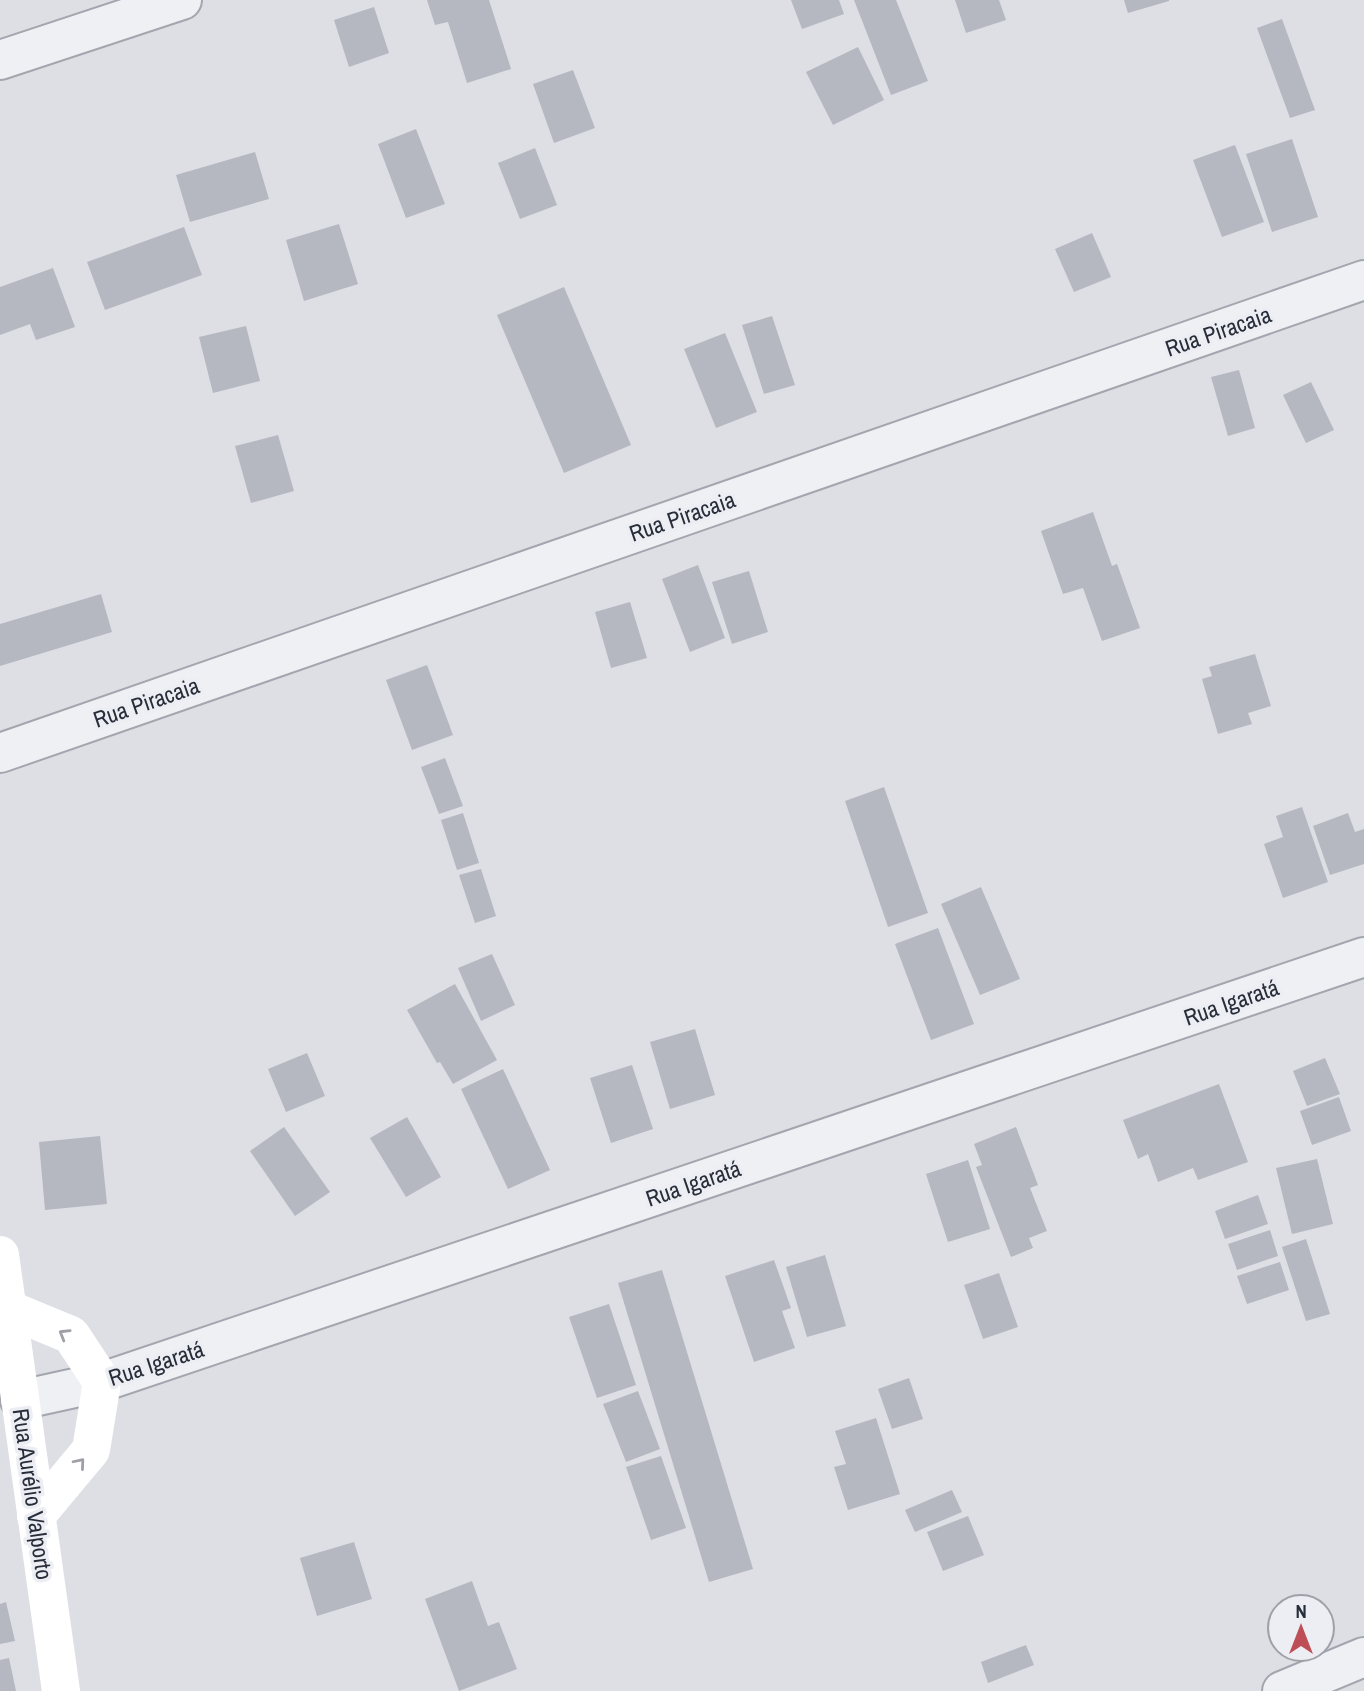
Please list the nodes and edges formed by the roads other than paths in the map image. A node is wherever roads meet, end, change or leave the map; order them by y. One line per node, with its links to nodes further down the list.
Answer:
1 (182, 0): 2 (street)
2 (0, 60)
3 (1364, 280): 4 (street, Rua Piracaia)
4 (0, 753)
5 (1364, 957): 8 (street, Rua Igaratá)
6 (0, 1255): 7 (main road, Rua Aurélio Valporto)
7 (8, 1309): 8 (main road, one-way to 7); 9 (main road, Rua Aurélio Valporto)
8 (102, 1382): 9 (street, Rua Igaratá); 10 (main road, one-way to 8)
9 (20, 1400): 10 (main road, Rua Aurélio Valporto)
10 (36, 1516): 12 (main road, Rua Aurélio Valporto)
11 (1364, 1657): 13 (street)
12 (61, 1691)
13 (1282, 1691)

